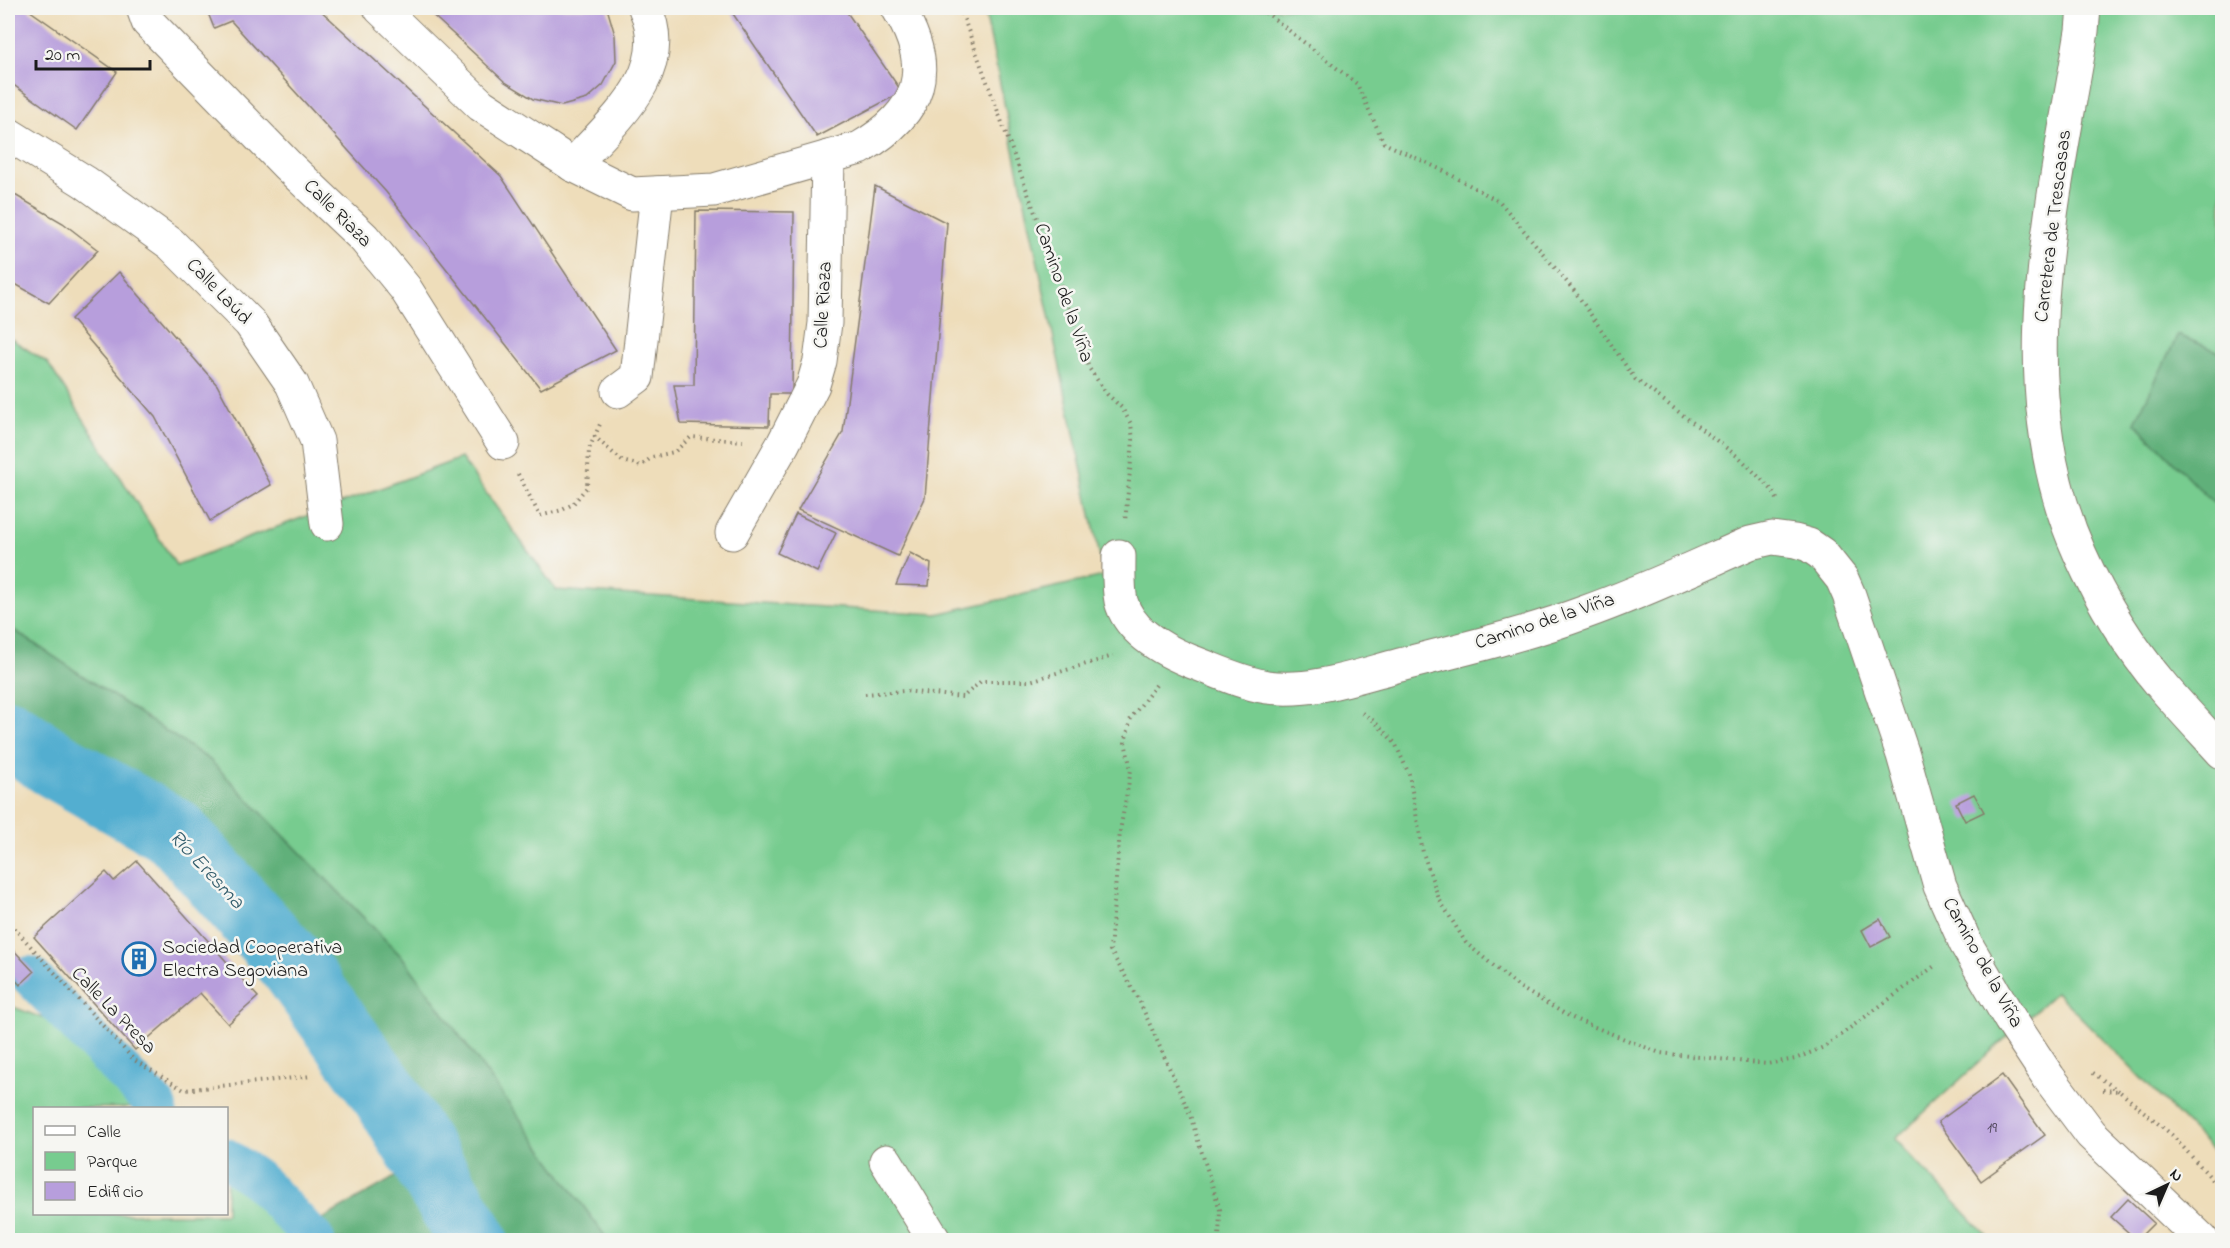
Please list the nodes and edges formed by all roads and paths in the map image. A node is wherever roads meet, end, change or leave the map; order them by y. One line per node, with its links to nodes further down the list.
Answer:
1 (143, 8): 15 (street, Calle Riaza)
2 (380, 8): 10 (street)
3 (645, 8): 10 (street)
4 (898, 8): 9 (street)
5 (960, 8): 19 (path, Camino de la Viña)
6 (1254, 8): 18 (path)
7 (2084, 8): 23 (street, Carretera de Trescasas)
8 (8, 134): 16 (street, Calle Laúd)
9 (828, 157): 11 (street); 14 (street, Calle Riaza)
10 (573, 165): 11 (street)
11 (657, 193): 12 (street)
12 (618, 391): 13 (path)
13 (594, 436): 14 (path); 15 (path)
14 (783, 444): 17 (street, Calle Riaza)
15 (509, 455)
16 (327, 524)
17 (732, 533)
18 (1795, 541): 21 (street, Camino de la Viña); 25 (street, Camino de la Viña)
19 (1119, 555): 20 (street, Camino de la Viña)
20 (1168, 650): 21 (street, Camino de la Viña); 22 (path); 31 (path)
21 (1316, 686): 25 (path)
22 (865, 694)
23 (2223, 752)
24 (14, 928): 26 (path, Calle La Presa)
25 (1966, 944): 27 (street, Camino de la Viña)
26 (312, 1076)
27 (2074, 1112): 29 (path); 32 (street, Camino de la Viña)
28 (886, 1161): 30 (street)
29 (2223, 1190)
30 (934, 1240)
31 (1219, 1240)
32 (2202, 1240)

